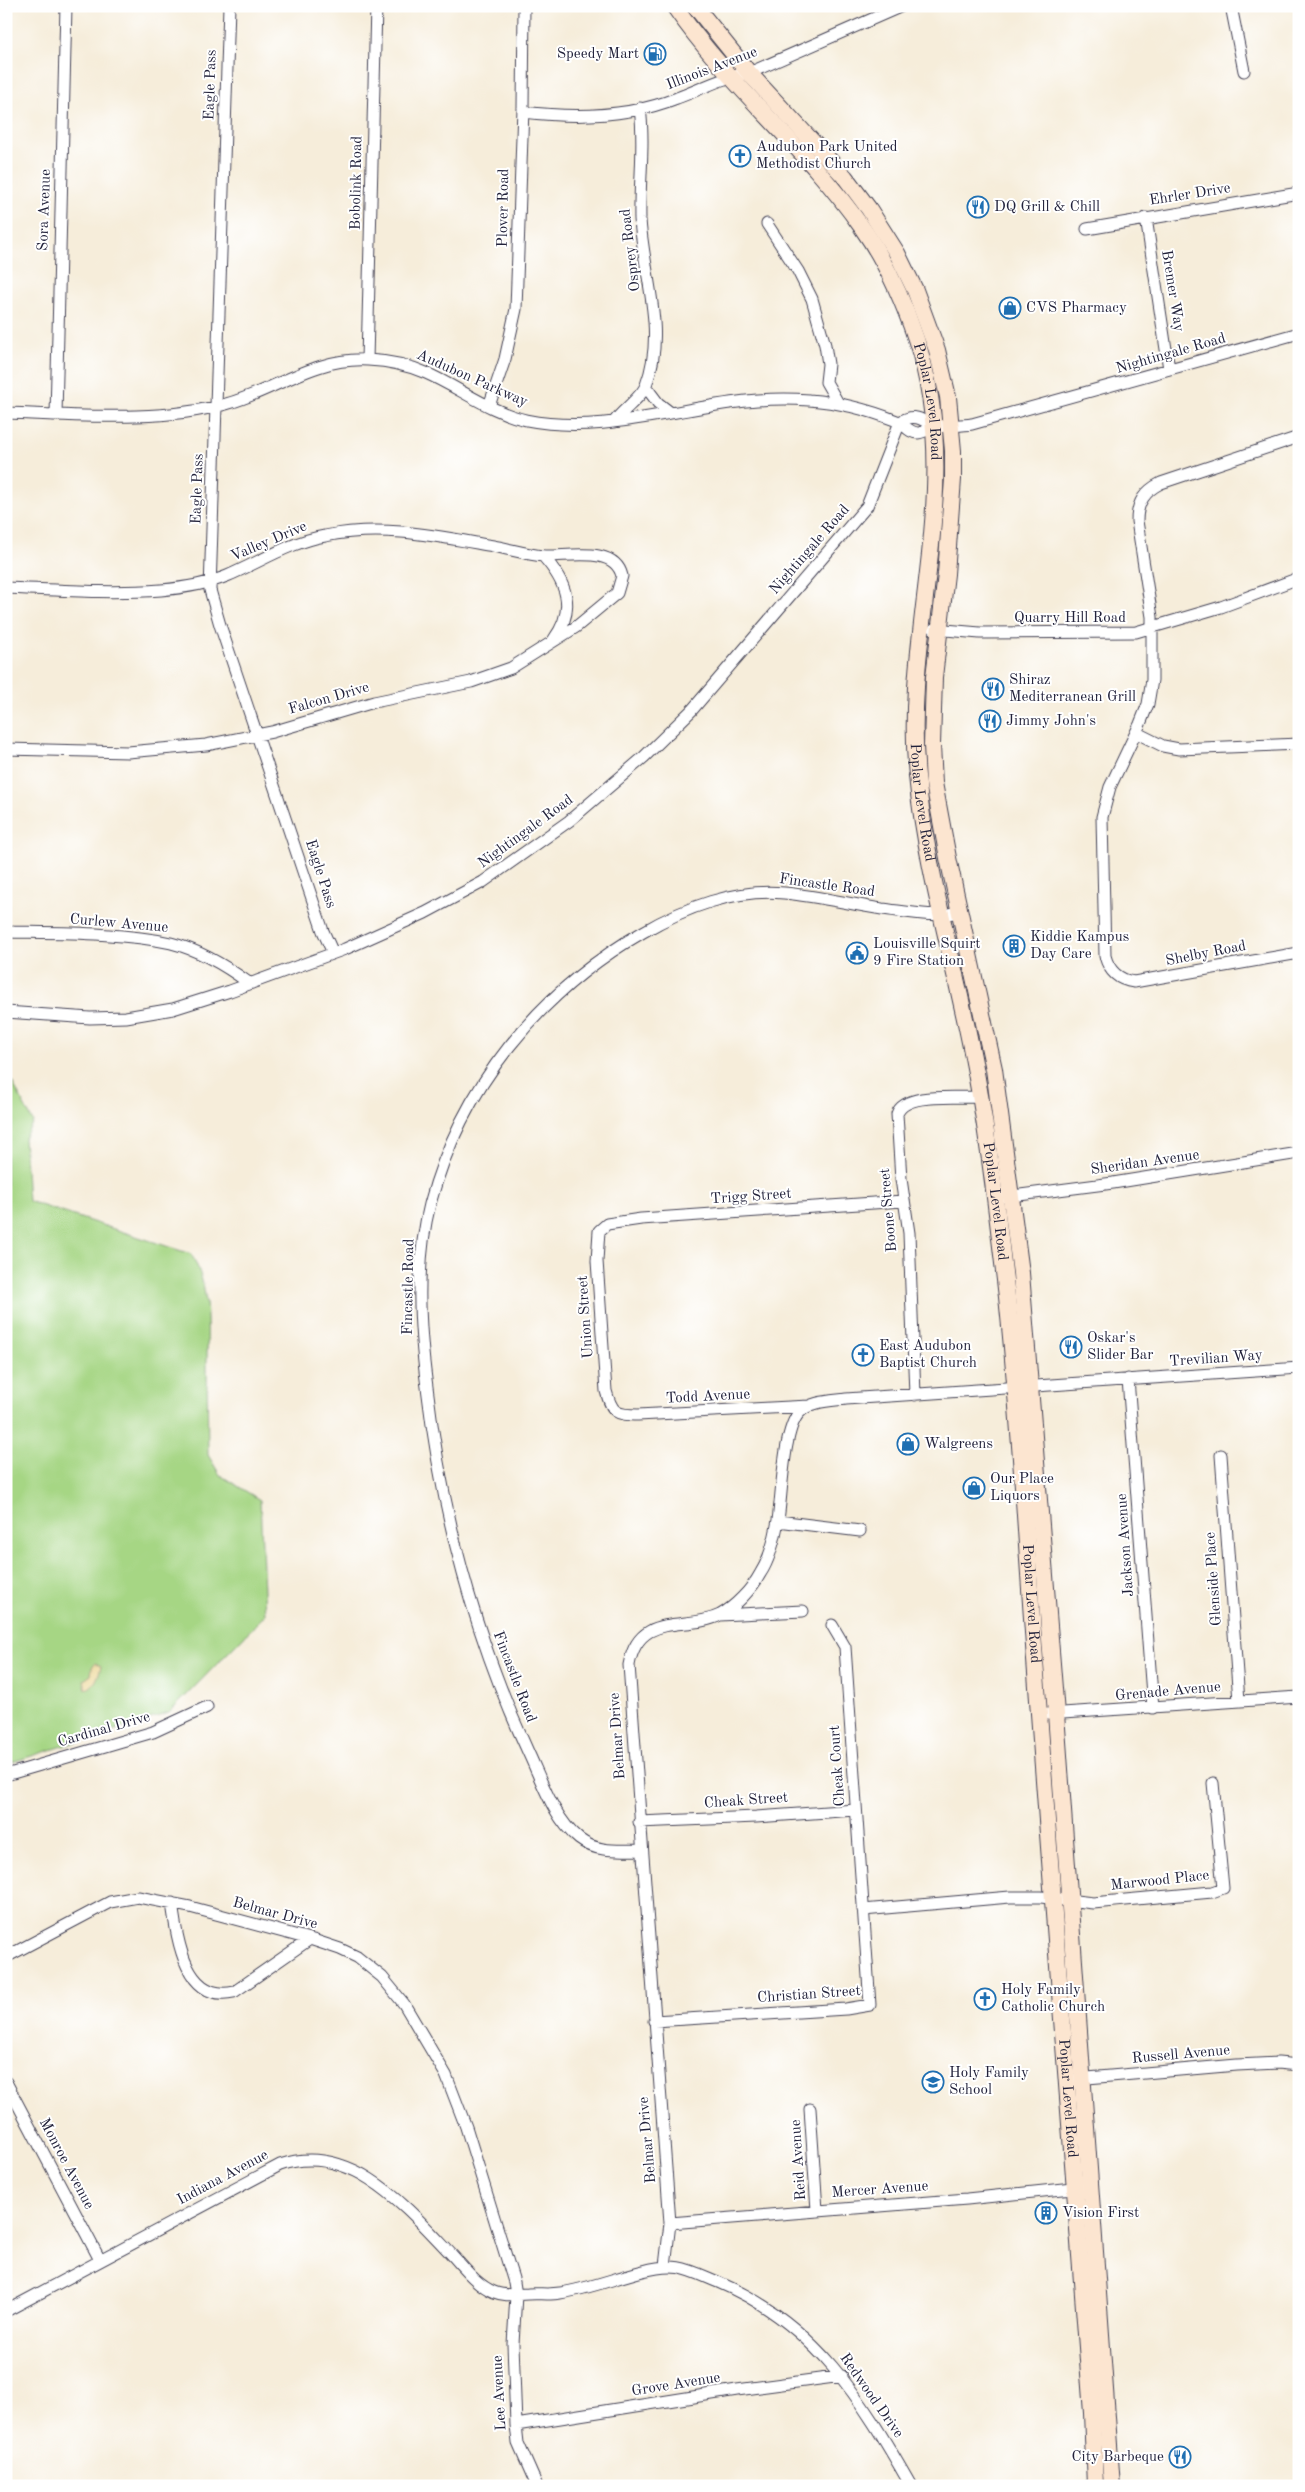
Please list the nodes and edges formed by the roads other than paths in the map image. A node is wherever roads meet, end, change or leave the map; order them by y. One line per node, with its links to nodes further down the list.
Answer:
1 (66, 6): 29 (street, Sora Avenue)
2 (229, 6): 25 (street, Eagle Pass)
3 (376, 6): 19 (street, Bobolink Road)
4 (524, 6): 13 (street, Plover Road)
5 (674, 6): 11 (main road, Poplar Level Road)
6 (695, 6): 10 (main road, Poplar Level Road)
7 (902, 6): 10 (street, Illinois Avenue)
8 (1231, 6): 9 (street)
9 (1244, 71)
10 (749, 73): 11 (street, Illinois Avenue); 32 (main road, Poplar Level Road)
11 (730, 76): 12 (street, Illinois Avenue); 33 (main road, Poplar Level Road)
12 (640, 108): 13 (street, Illinois Avenue); 22 (street, Osprey Road)
13 (523, 112): 26 (street, Plover Road)
14 (1299, 193): 15 (street, Ehrler Drive)
15 (1146, 218): 17 (street, Ehrler Drive); 20 (street, Bremer Way)
16 (767, 224): 21 (street)
17 (1087, 229)
18 (1299, 333): 20 (street, Nightingale Road)
19 (367, 360): 25 (street, Audubon Parkway); 26 (street, Audubon Parkway)
20 (1169, 369): 32 (street, Nightingale Road)
21 (826, 382): 23 (street); 24 (street)
22 (646, 387): 28 (street); 30 (street, Osprey Road)
23 (810, 400): 24 (street, Audubon Parkway); 28 (street, Audubon Parkway)
24 (838, 403): 31 (street, Audubon Parkway)
25 (216, 406): 29 (street, Audubon Parkway); 38 (street, Eagle Pass)
26 (489, 406): 30 (street, Audubon Parkway)
27 (6, 413): 29 (street, Audubon Parkway)
28 (671, 413): 30 (street, Audubon Parkway)
29 (56, 415)
30 (614, 422)
31 (900, 422): 33 (street, Audubon Parkway); 51 (street, Nightingale Road)
32 (951, 427): 33 (street, Nightingale Road); 42 (main road, Poplar Level Road)
33 (934, 428): 40 (main road, Poplar Level Road)
34 (1299, 437): 41 (street)
35 (543, 556): 36 (street, Valley Drive); 38 (street, Valley Drive); 43 (street)
36 (622, 576): 43 (street, Falcon Drive)
37 (1299, 578): 41 (street, Quarry Hill Road)
38 (210, 581): 39 (street, Valley Drive); 45 (street, Eagle Pass)
39 (6, 588)
40 (922, 628): 42 (street, Quarry Hill Road); 49 (main road, Poplar Level Road)
41 (1151, 628): 42 (street, Quarry Hill Road); 44 (street)
42 (939, 630): 48 (main road, Poplar Level Road)
43 (548, 647): 45 (street, Falcon Drive)
44 (1137, 732): 46 (street); 52 (street, Shelby Road)
45 (258, 735): 47 (street, Falcon Drive); 51 (street, Eagle Pass)
46 (1299, 744)
47 (6, 749)
48 (959, 912): 49 (street, Fincastle Road); 57 (main road, Poplar Level Road)
49 (942, 916): 55 (main road, Poplar Level Road); 83 (street, Fincastle Road)
50 (6, 932): 53 (street, Curlew Avenue)
51 (333, 953): 53 (street, Nightingale Road)
52 (1299, 953)
53 (249, 983): 54 (street, Nightingale Road)
54 (7, 1013)
55 (980, 1097): 58 (main road, Poplar Level Road); 59 (street, Boone Street)
56 (1299, 1153): 57 (street, Sheridan Avenue)
57 (1012, 1196): 58 (street, Sheridan Avenue); 63 (main road, Poplar Level Road)
58 (995, 1198): 63 (main road, Poplar Level Road)
59 (903, 1201): 60 (street, Trigg Street); 64 (street, Boone Street)
60 (602, 1227): 65 (street, Union Street)
61 (1299, 1368): 62 (street, Trevilian Way)
62 (1128, 1379): 63 (street, Trevilian Way); 76 (street, Jackson Avenue)
63 (1023, 1387): 64 (street); 77 (main road, Poplar Level Road); 78 (main road, Poplar Level Road)
64 (915, 1395): 66 (street)
65 (611, 1406): 66 (street, Todd Avenue)
66 (811, 1406): 68 (street, Belmar Drive)
67 (1221, 1455): 74 (street, Glenside Place)
68 (778, 1521): 69 (street); 71 (street, Belmar Drive)
69 (860, 1531)
70 (803, 1611): 71 (street)
71 (720, 1615): 82 (street, Belmar Drive)
72 (832, 1625): 81 (street, Cheak Court)
73 (1299, 1697): 74 (street, Grenade Avenue)
74 (1238, 1701): 76 (street, Grenade Avenue)
75 (207, 1707): 79 (street, Cardinal Drive)
76 (1152, 1708): 78 (street, Grenade Avenue)
77 (1039, 1714): 78 (street, Grenade Avenue); 84 (main road, Poplar Level Road)
78 (1056, 1714): 85 (main road, Poplar Level Road)
79 (6, 1775)
80 (1213, 1783): 85 (street, Marwood Place)
81 (855, 1810): 82 (street, Cheak Street); 87 (street, Cheak Court)
82 (639, 1822): 83 (street, Belmar Drive)
83 (641, 1850): 90 (street, Belmar Drive)
84 (1053, 1899): 85 (street, Marwood Place); 87 (street); 93 (main road, Poplar Level Road)
85 (1070, 1901): 92 (main road, Poplar Level Road)
86 (172, 1903): 88 (street, Belmar Drive); 88 (street); 89 (street, Belmar Drive)
87 (864, 1910): 90 (street, Christian Street)
88 (310, 1939): 102 (street, Belmar Drive)
89 (6, 1956)
90 (654, 2021): 99 (street, Belmar Drive)
91 (1299, 2065): 92 (street, Russell Avenue)
92 (1084, 2079): 93 (street, Russell Avenue); 96 (main road, Poplar Level Road)
93 (1067, 2080): 97 (main road, Poplar Level Road)
94 (6, 2082): 100 (street, Monroe Avenue)
95 (810, 2109): 98 (street, Reid Avenue)
96 (1092, 2185): 97 (street, Mercer Avenue); 105 (main road, Poplar Level Road)
97 (1075, 2188): 98 (street, Mercer Avenue); 105 (main road, Poplar Level Road)
98 (817, 2210): 99 (street, Mercer Avenue)
99 (670, 2222): 101 (street, Belmar Drive)
100 (100, 2260): 102 (street, Indiana Avenue); 103 (street, Indiana Avenue)
101 (664, 2266): 102 (street); 104 (street, Redwood Drive)
102 (516, 2295): 106 (street, Lee Avenue)
103 (6, 2311)
104 (842, 2376): 106 (street, Grove Avenue); 108 (street, Redwood Drive)
105 (1100, 2412): 109 (main road, Poplar Level Road); 110 (main road, Poplar Level Road)
106 (516, 2426): 107 (street, Lee Avenue)
107 (537, 2486)
108 (911, 2486)
109 (1095, 2486)
110 (1112, 2486)

